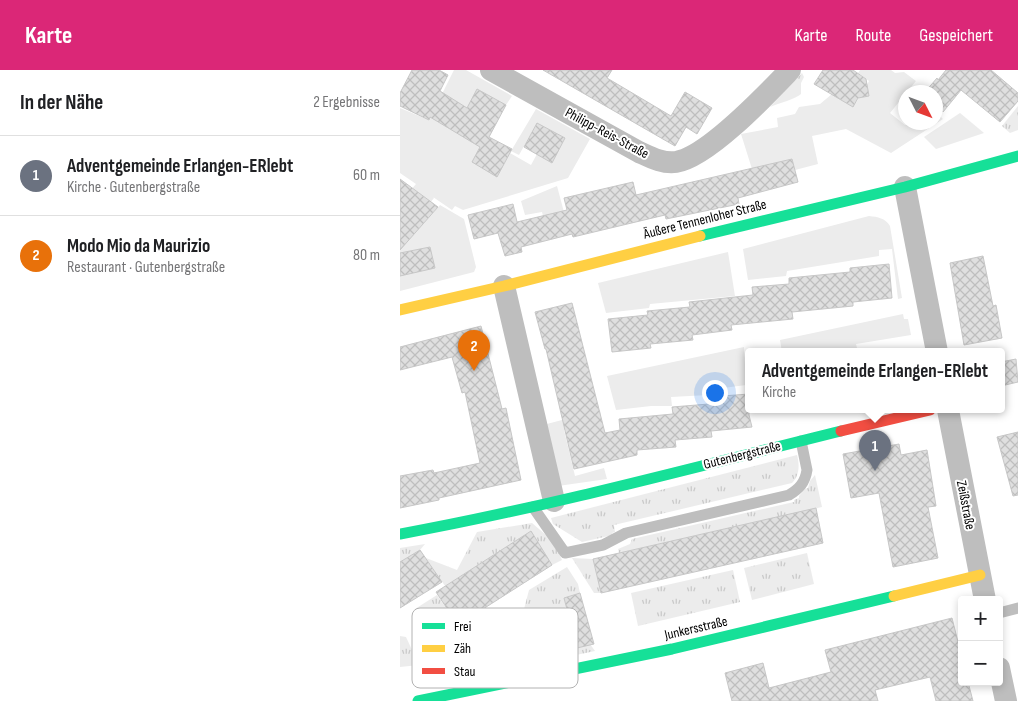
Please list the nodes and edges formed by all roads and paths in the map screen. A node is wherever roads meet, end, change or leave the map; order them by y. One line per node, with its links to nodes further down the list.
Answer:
1 (490, 70): 2 (street, Philipp-Reis-Straße)
2 (790, 70)
3 (1018, 156): 4 (street, Äußere Tennenloher Straße)
4 (905, 187): 5 (street, Äußere Tennenloher Straße); 7 (street)
5 (504, 286): 6 (street, Äußere Tennenloher Straße); 11 (street)
6 (400, 310)
7 (936, 348)
8 (918, 413): 10 (street, Gutenbergstraße)
9 (949, 413): 13 (street, Zeißstraße)
10 (801, 441): 11 (street, Gutenbergstraße); 11 (lane)
11 (543, 503): 12 (street, Gutenbergstraße)
12 (400, 534)
13 (980, 575): 14 (street, Zeißstraße); 17 (street, Junkersstraße)
14 (984, 596)
15 (1018, 608): 16 (lane)
16 (1003, 612)
17 (578, 669)
18 (1003, 686): 21 (street)
19 (483, 688): 20 (street, Junkersstraße)
20 (418, 701)
21 (1006, 701)

